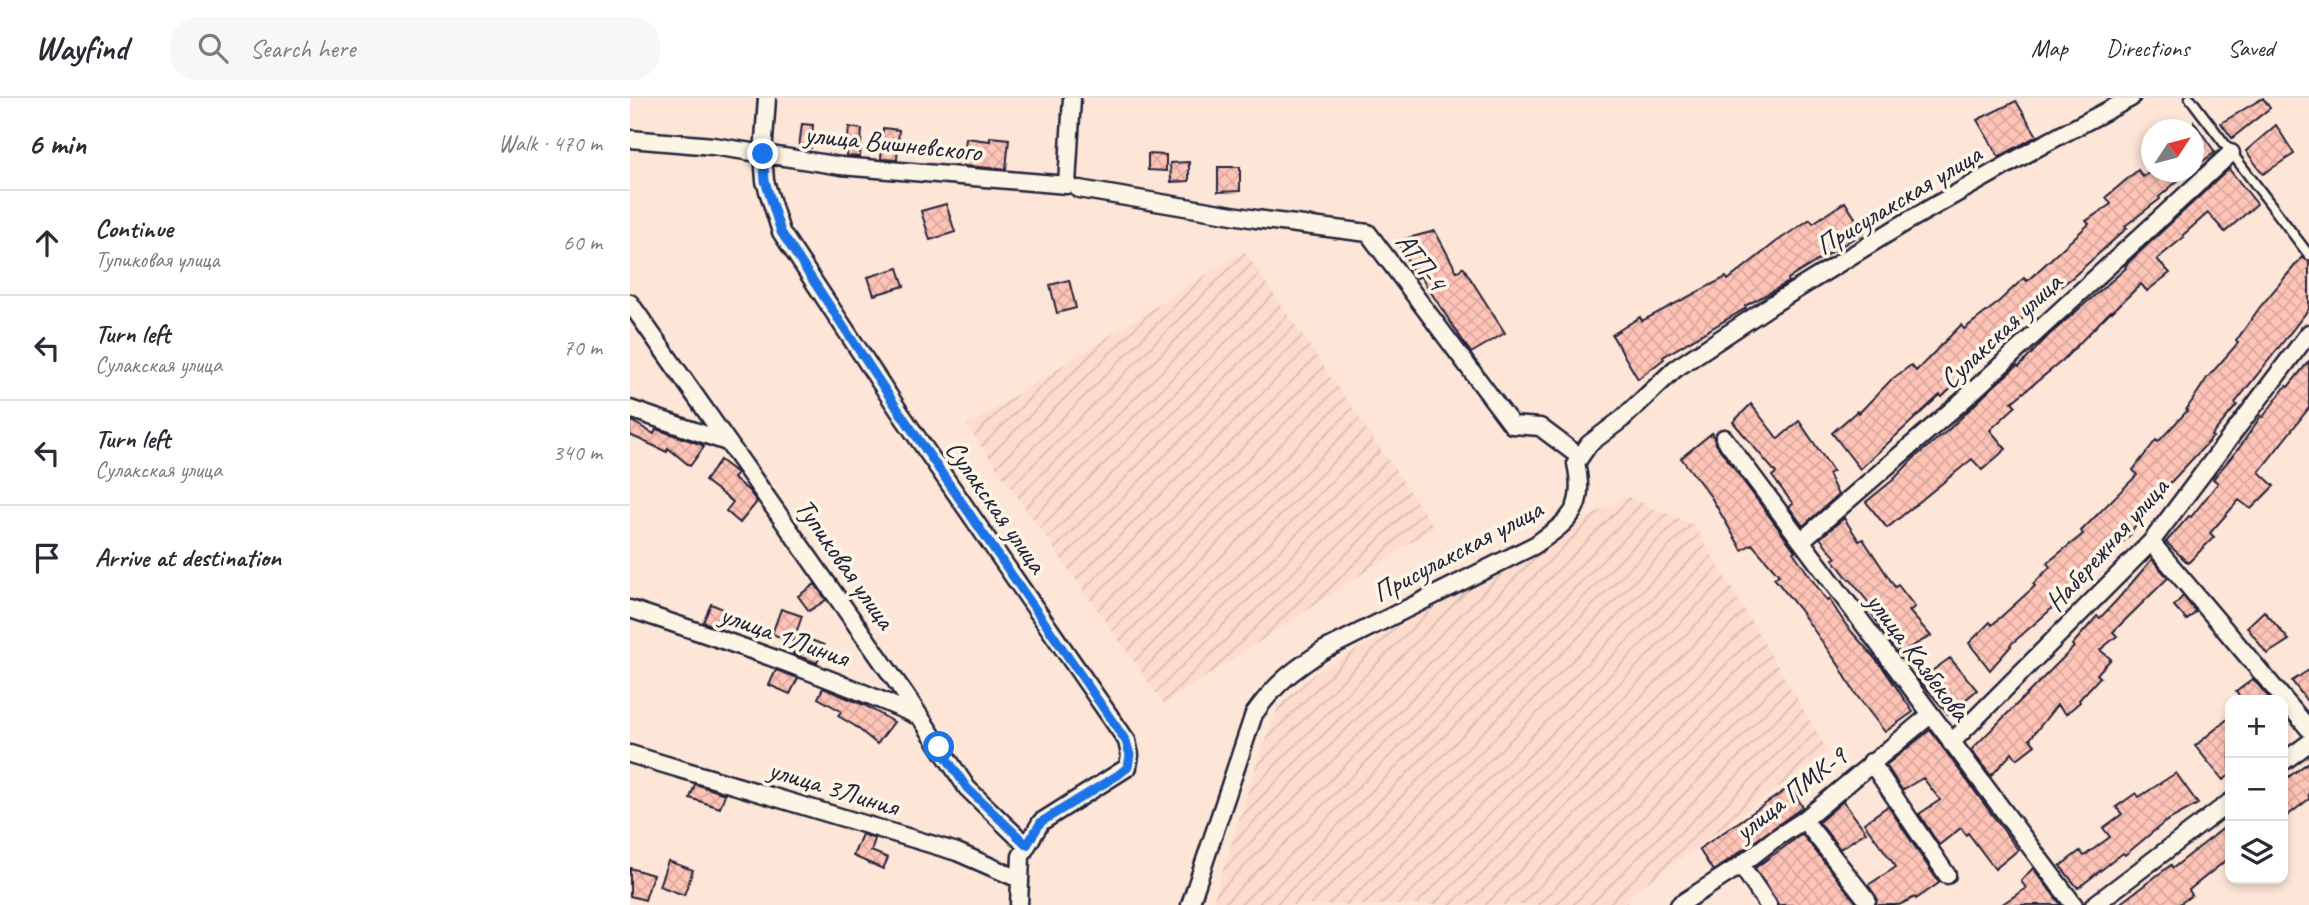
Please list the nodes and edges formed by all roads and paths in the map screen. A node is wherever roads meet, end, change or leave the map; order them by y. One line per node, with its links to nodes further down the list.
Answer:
1 (767, 98): 7 (street, Сулакская улица)
2 (1072, 98): 8 (street)
3 (2131, 98): 15 (street, Присулакская улица)
4 (2190, 98): 6 (lane)
5 (630, 139): 7 (street, улица Вишневского)
6 (2231, 153): 9 (lane); 16 (street, Сулакская улица)
7 (763, 154): 8 (street, улица Вишневского); 29 (street, Сулакская улица)
8 (1073, 187): 15 (street, АТП-4)
9 (2309, 255)
10 (630, 303): 14 (street, Тупиковая улица)
11 (2309, 333): 17 (street, Набережная улица)
12 (630, 409): 14 (street)
13 (1724, 438): 16 (street, улица Казбекова)
14 (728, 442): 20 (street, Тупиковая улица)
15 (1580, 457): 35 (street, Присулакская улица)
16 (1801, 541): 19 (street, улица Казбекова)
17 (2151, 542): 21 (street); 22 (street, Набережная улица)
18 (630, 609): 20 (street, улица 1Линия)
19 (1930, 715): 22 (street, улица Казбекова); 26 (street, улица ПМК-9)
20 (920, 717): 29 (street, Тупиковая улица)
21 (2309, 729)
22 (1951, 743): 38 (street, улица Казбекова)
23 (2309, 743): 25 (street)
24 (630, 754): 32 (street, улица 3Линия)
25 (2288, 758)
26 (1871, 762): 28 (street, улица ПМК-9); 31 (street)
27 (2225, 806): 39 (street)
28 (1804, 820): 30 (street, улица ПМК-9); 33 (street)
29 (1027, 845): 32 (street, Сулакская улица)
30 (1741, 865): 36 (street, улица ПМК-9); 37 (street)
31 (1947, 875)
32 (1019, 879): 34 (street, Сулакская улица)
33 (1867, 900)
34 (1019, 905)
35 (1190, 905)
36 (1679, 905)
37 (1768, 905)
38 (2074, 905)
39 (2094, 905)

